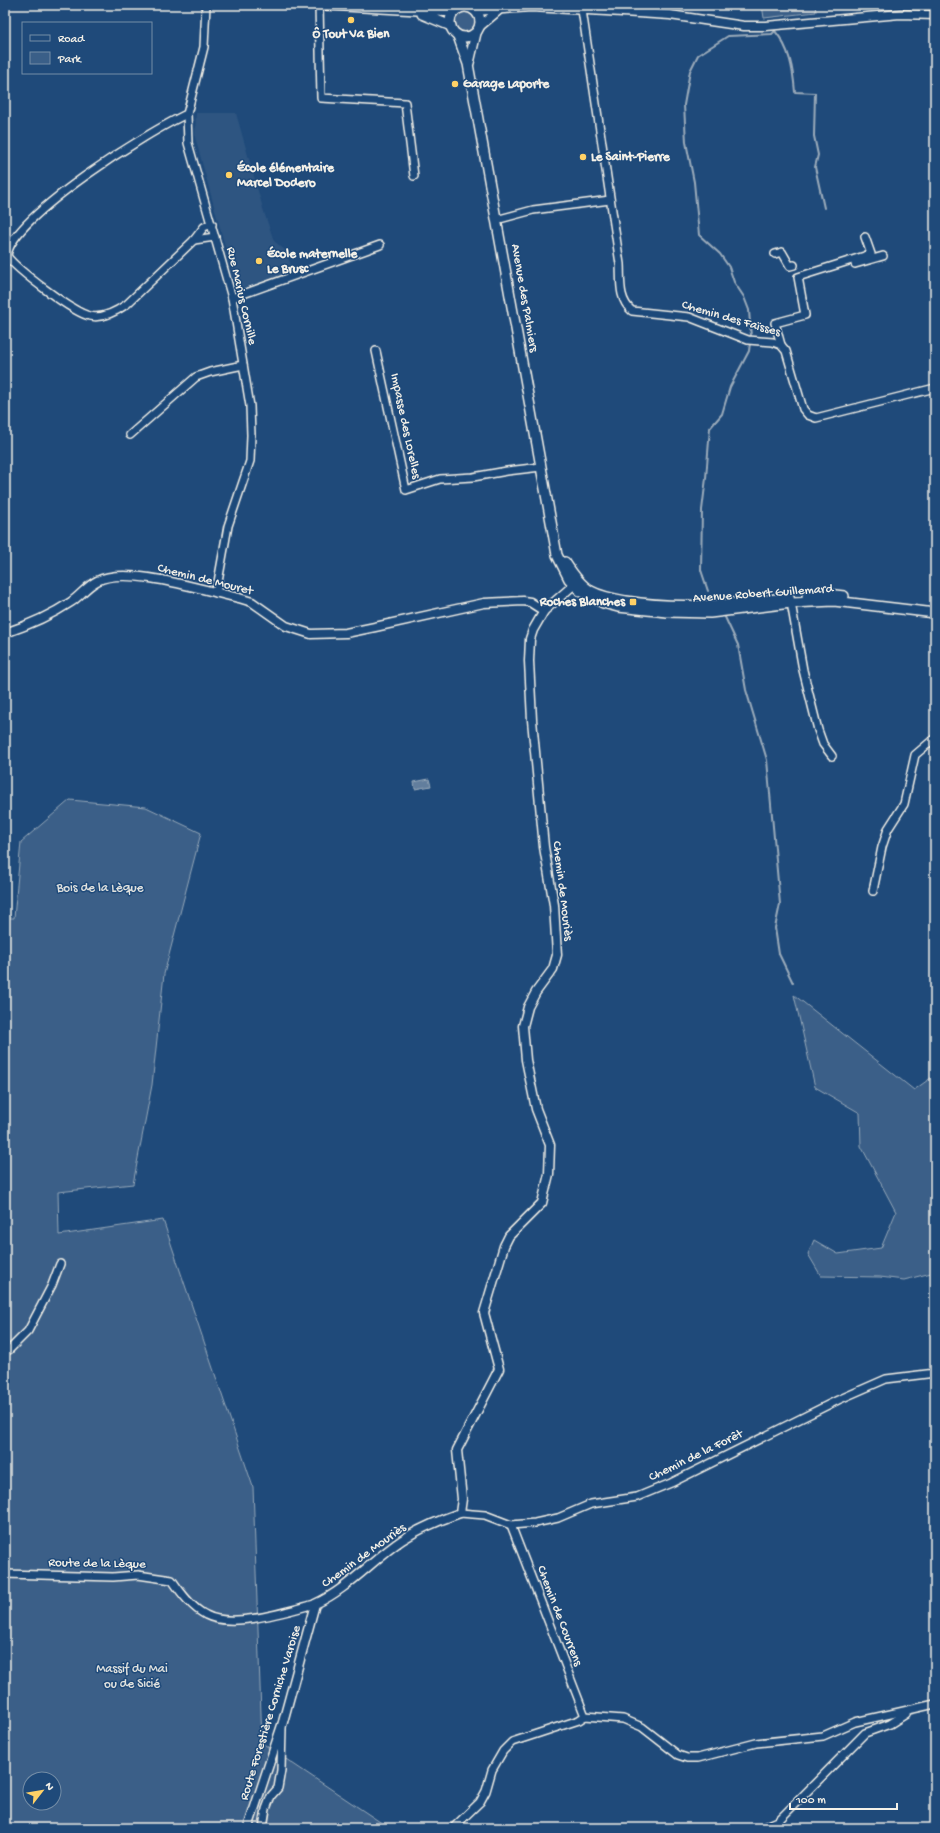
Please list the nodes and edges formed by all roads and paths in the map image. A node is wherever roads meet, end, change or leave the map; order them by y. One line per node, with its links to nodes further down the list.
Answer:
1 (206, 5): 15 (street, Rue Marius Cornille)
2 (318, 5): 16 (street)
3 (326, 5): 9 (main road)
4 (472, 8): 5 (main road); 7 (street); 12 (main road)
5 (458, 9): 9 (main road); 11 (main road)
6 (642, 9): 8 (street); 10 (street)
7 (499, 10): 8 (street); 12 (street)
8 (582, 10): 17 (street, Chemin des Faïsses)
9 (413, 11): 11 (main road)
10 (935, 15)
11 (451, 26): 13 (main road)
12 (477, 30): 13 (main road); 14 (main road, Avenue des Palmiers)
13 (458, 36): 14 (main road, Avenue des Palmiers)
14 (468, 64): 18 (main road, Avenue des Palmiers)
15 (187, 114): 19 (street, Rue Marius Cornille); 22 (street)
16 (414, 176)
17 (610, 200): 18 (street); 29 (street, Chemin des Faïsses)
18 (496, 220): 34 (main road, Avenue des Palmiers)
19 (212, 224): 20 (street, Rue Marius Cornille); 22 (street)
20 (215, 237): 22 (street); 28 (street, Rue Marius Cornille)
21 (865, 237): 26 (street)
22 (194, 240)
23 (380, 245): 28 (street)
24 (775, 254): 27 (street)
25 (883, 256): 26 (street)
26 (834, 266): 27 (street)
27 (798, 277): 29 (street)
28 (232, 298): 31 (street, Rue Marius Cornille)
29 (781, 345): 32 (street, Chemin des Faïsses)
30 (376, 351): 34 (street, Impasse des Lorelles)
31 (243, 365): 33 (street); 36 (street, Rue Marius Cornille)
32 (935, 388)
33 (130, 435)
34 (541, 467): 35 (main road, Avenue des Palmiers)
35 (576, 583): 37 (main road, Avenue Robert Guillemard); 39 (street, Chemin de Mouriès)
36 (216, 593): 39 (street, Chemin de Mouret); 41 (street, Chemin de Mouret)
37 (790, 600): 38 (main road, Avenue Robert Guillemard); 40 (main road, Avenue Robert Guillemard); 43 (street)
38 (935, 608)
39 (544, 611): 48 (street, Chemin de Mouriès)
40 (935, 613)
41 (5, 633)
42 (935, 738): 44 (street)
43 (832, 756)
44 (873, 891)
45 (60, 1264): 46 (street)
46 (5, 1350)
47 (935, 1373): 49 (street, Chemin de la Forêt)
48 (460, 1513): 49 (street, Chemin de la Forêt); 51 (street, Chemin de Mouriès)
49 (510, 1525): 54 (street, Chemin de Courrens)
50 (5, 1574): 51 (street, Route de la Lèque)
51 (315, 1604): 55 (street, Route Forestière Corniche Varoise)
52 (935, 1704): 53 (street)
53 (912, 1710): 54 (street); 59 (street)
54 (585, 1716): 58 (street)
55 (283, 1722): 56 (street, Route Forestière Corniche Varoise); 57 (street)
56 (248, 1828)
57 (263, 1828)
58 (453, 1828)
59 (761, 1828)

